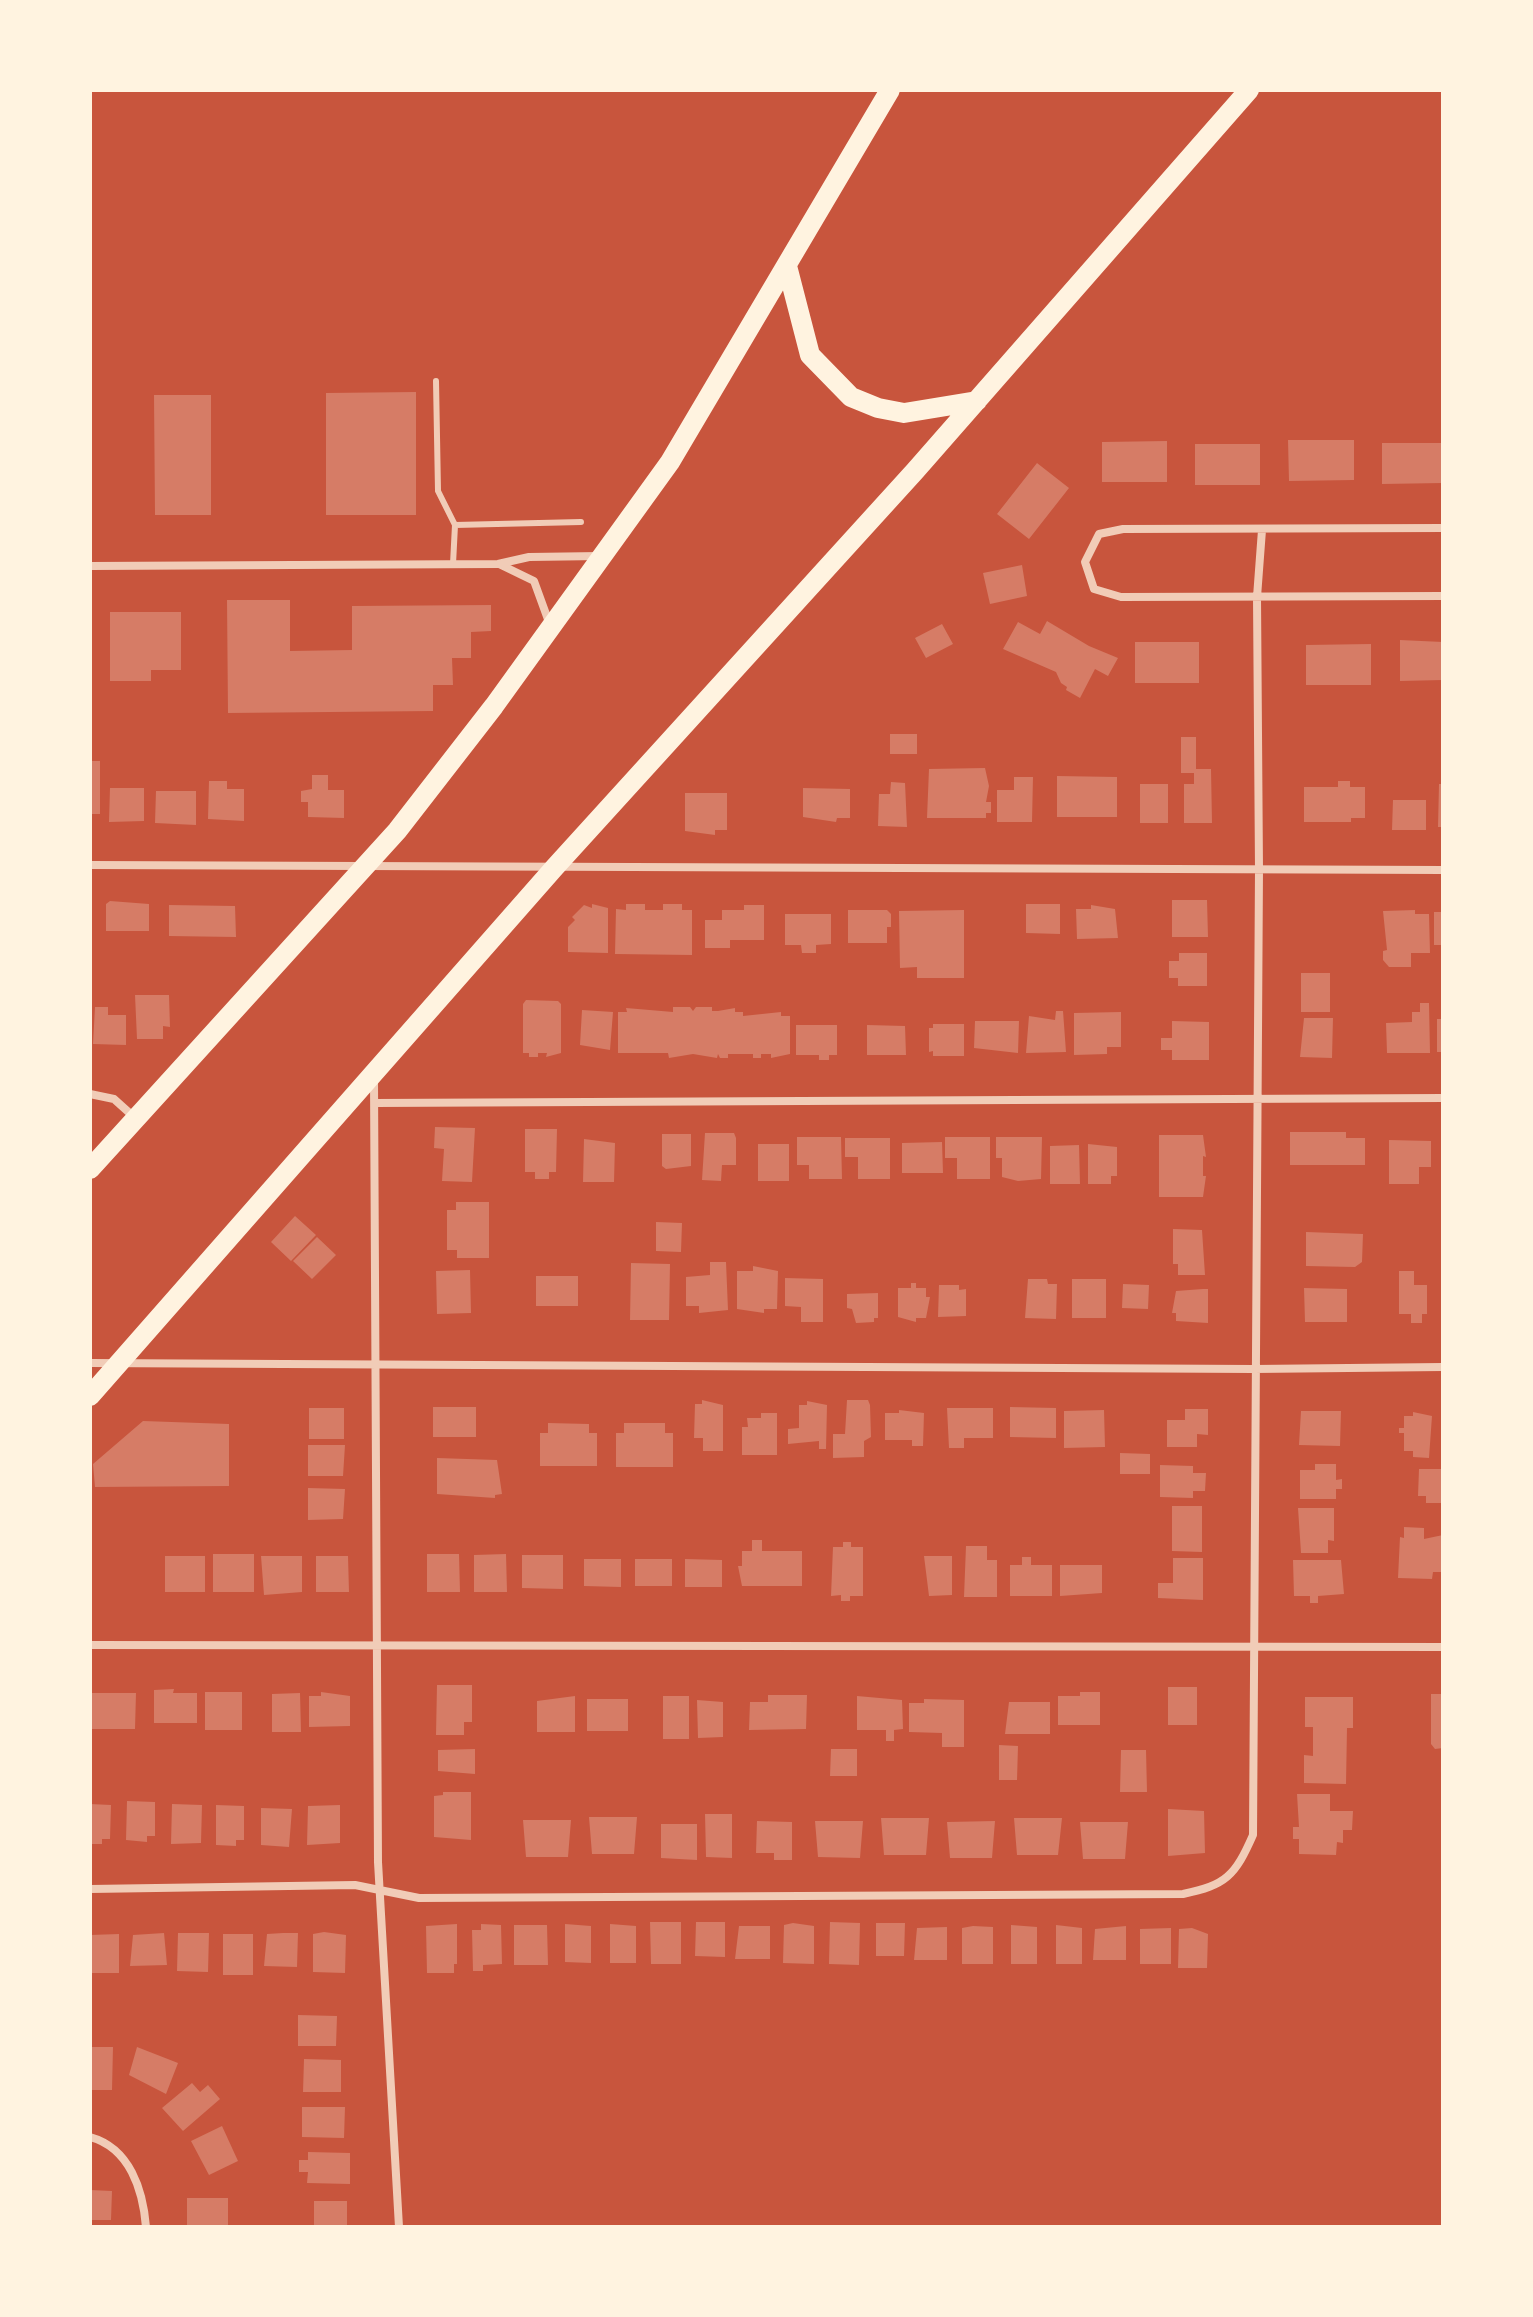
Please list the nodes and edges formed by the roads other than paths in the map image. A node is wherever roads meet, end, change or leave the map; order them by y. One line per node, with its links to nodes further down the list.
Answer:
1 (890, 90): 3 (main road)
2 (1249, 90): 5 (main road)
3 (787, 266): 5 (main road); 10 (main road)
4 (436, 381): 7 (lane)
5 (977, 401): 19 (main road)
6 (581, 522): 7 (lane)
7 (455, 525): 11 (lane)
8 (1443, 528): 9 (street)
9 (1262, 530): 15 (street); 15 (street)
10 (604, 556): 12 (street); 16 (main road)
11 (453, 564): 12 (street); 13 (street)
12 (498, 564): 16 (street)
13 (90, 566)
14 (1443, 596): 15 (street)
15 (1257, 597): 20 (street)
16 (551, 629): 18 (main road)
17 (90, 865): 18 (street)
18 (365, 867): 19 (street); 27 (main road)
19 (555, 867): 20 (street); 22 (main road)
20 (1259, 870): 21 (street); 25 (street)
21 (1443, 870)
22 (373, 1073): 26 (street); 30 (main road)
23 (90, 1094): 27 (street)
24 (1443, 1098): 25 (street)
25 (1257, 1099): 26 (street); 33 (street)
26 (375, 1103): 31 (street)
27 (134, 1118): 28 (main road)
28 (90, 1169)
29 (90, 1363): 30 (street)
30 (121, 1363): 31 (street); 34 (main road)
31 (375, 1365): 33 (street); 36 (street)
32 (1443, 1367): 33 (street)
33 (1254, 1369): 37 (street)
34 (90, 1396)
35 (90, 1645): 36 (street)
36 (377, 1647): 37 (street); 40 (street)
37 (1254, 1647): 38 (street); 40 (street)
38 (1443, 1647)
39 (90, 1889): 40 (street)
40 (379, 1892): 43 (street)
41 (90, 2137): 42 (street)
42 (146, 2227)
43 (399, 2227)

